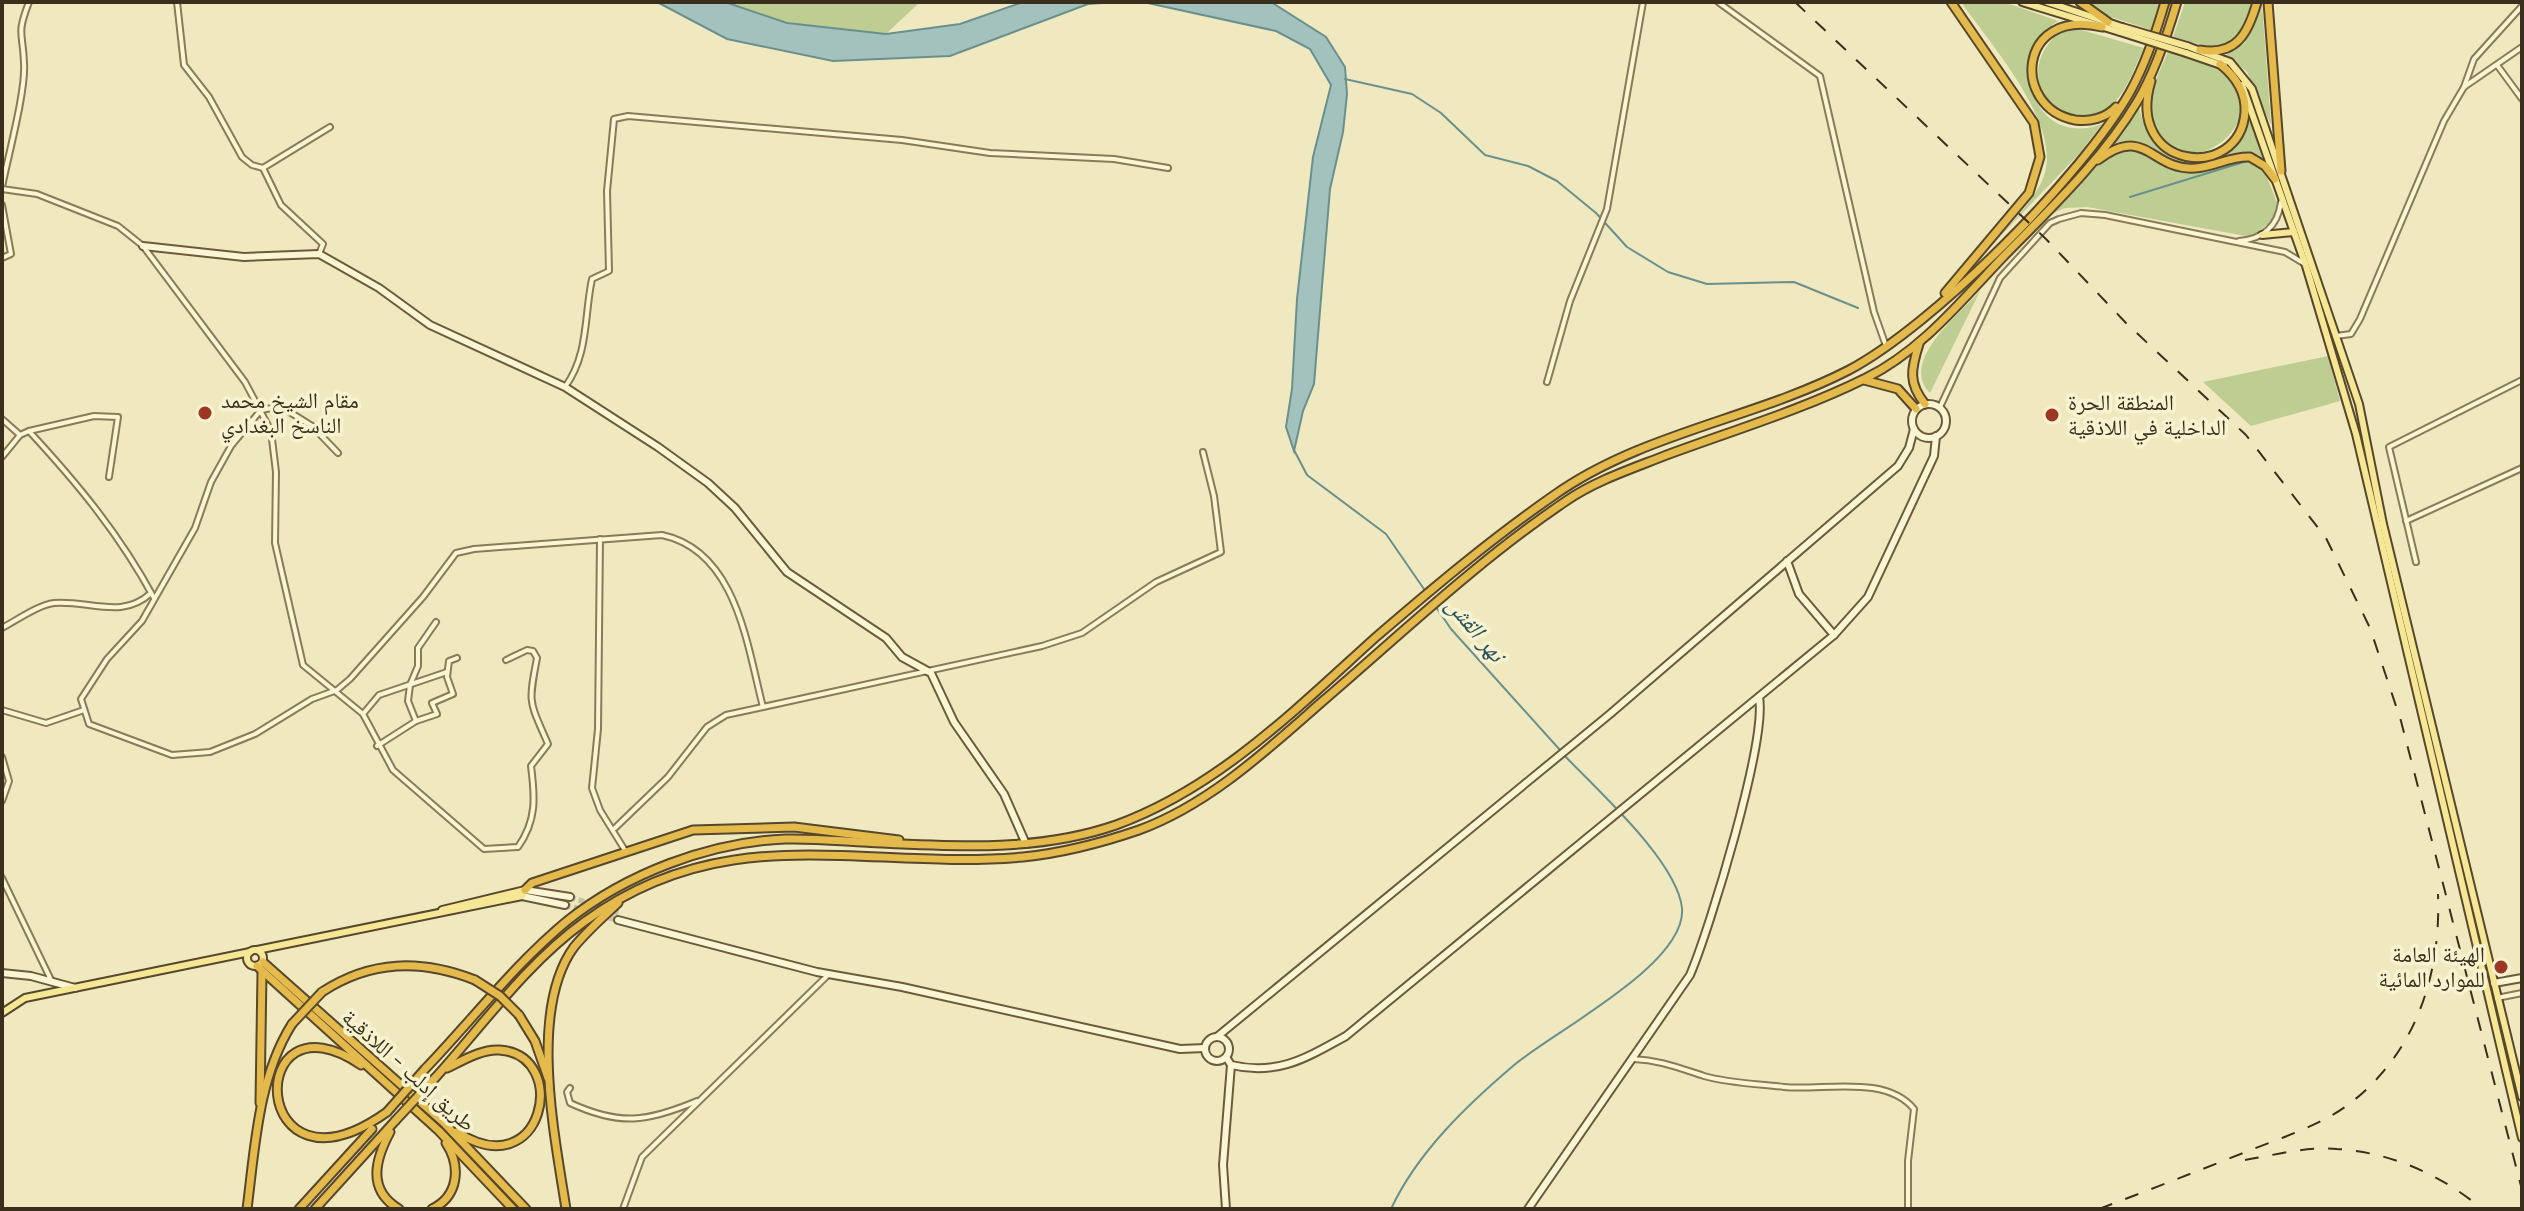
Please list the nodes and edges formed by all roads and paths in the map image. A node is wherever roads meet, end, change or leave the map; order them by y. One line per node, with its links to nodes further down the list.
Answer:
1 (29, 2): 31 (street)
2 (177, 2): 26 (street)
3 (1643, 2): 49 (street)
4 (1718, 2): 46 (street)
5 (1951, 2): 43 (highway)
6 (2022, 2): 14 (main road)
7 (2047, 2): 14 (main road)
8 (2080, 2): 14 (highway)
9 (2165, 2): 23 (highway)
10 (2257, 2): 17 (highway)
11 (2268, 2): 29 (highway)
12 (2177, 5): 18 (highway)
13 (2522, 6): 21 (street)
14 (2105, 24): 16 (main road, bridge); 23 (highway)
15 (2522, 47): 20 (street)
16 (2186, 49): 17 (main road); 19 (main road)
17 (2200, 50): 29 (main road)
18 (2161, 51): 19 (highway); 28 (highway)
19 (2220, 64): 30 (main road)
20 (2497, 65): 21 (street); 22 (street)
21 (2464, 87): 44 (street)
22 (2520, 91): 24 (street)
23 (2128, 94): 43 (highway)
24 (2522, 99)
25 (330, 127): 26 (street)
26 (263, 168): 40 (street)
27 (1168, 168): 50 (street)
28 (2086, 169): 30 (highway); 45 (highway)
29 (2281, 171): 35 (main road)
30 (2275, 179): 32 (main road)
31 (2, 188): 39 (street)
32 (2281, 196): 36 (main road); 37 (street)
33 (2, 205): 34 (street)
34 (4, 229): 41 (street)
35 (2302, 231): 36 (main road); 44 (main road)
36 (2293, 232): 37 (main road); 42 (main road)
37 (2262, 235): 38 (street)
38 (2233, 241): 42 (street); 52 (street)
39 (143, 246): 40 (street); 54 (street)
40 (319, 254): 50 (street)
41 (2, 258)
42 (2306, 266): 127 (main road)
43 (1938, 304): 46 (highway)
44 (2336, 336): 107 (main road)
45 (1919, 342): 47 (highway); 51 (highway)
46 (1886, 346): 90 (highway)
47 (1864, 380): 53 (highway); 96 (highway)
48 (2522, 380): 65 (street)
49 (1547, 382)
50 (565, 387): 77 (street)
51 (1925, 404): 52 (street); 53 (street)
52 (1940, 407): 59 (street)
53 (1916, 409): 56 (street)
54 (261, 410): 61 (street); 70 (street); 79 (street)
55 (2, 419): 58 (street)
56 (1914, 429): 59 (street); 67 (street)
57 (29, 431): 58 (street); 64 (street); 69 (street)
58 (20, 435): 62 (street)
59 (1936, 436): 73 (street)
60 (1203, 452): 77 (street)
61 (338, 453)
62 (2, 457)
63 (2522, 468): 65 (street)
64 (109, 477)
65 (2406, 521): 68 (street)
66 (600, 539): 79 (street); 81 (street); 89 (street)
67 (1787, 561): 73 (street); 112 (street)
68 (2416, 562)
69 (151, 593): 70 (street); 72 (street)
70 (155, 600): 83 (street)
71 (436, 622): 78 (street)
72 (2, 628)
73 (1834, 635): 80 (street)
74 (457, 658): 76 (street)
75 (506, 660): 86 (street)
76 (447, 672): 78 (street); 85 (street)
77 (931, 673): 81 (street); 90 (street)
78 (410, 685): 84 (street); 85 (street)
79 (337, 690): 83 (street); 84 (street)
80 (1759, 697): 115 (street); 116 (street)
81 (763, 707): 89 (street)
82 (2, 710): 83 (street)
83 (84, 710)
84 (363, 714): 86 (street)
85 (416, 721): 86 (street)
86 (377, 746)
87 (2, 757): 88 (street)
88 (2, 801)
89 (615, 829): 92 (street)
90 (1026, 844): 91 (highway)
91 (953, 846): 92 (highway); 122 (highway, bridge)
92 (626, 852): 94 (highway)
93 (2, 878): 106 (street)
94 (523, 893): 95 (street); 97 (street); 99 (main road)
95 (570, 897)
96 (624, 898): 117 (highway); 123 (highway)
97 (565, 905)
98 (619, 917): 104 (street)
99 (276, 948): 100 (main road); 102 (main road)
100 (253, 951): 101 (main road); 102 (main road); 102 (main road)
101 (232, 957): 102 (main road); 108 (main road)
102 (259, 965): 118 (highway, طريق إدلب - اللاذقية); 125 (highway); 126 (highway, طريق إدلب - اللاذقية)
103 (2, 973): 106 (street)
104 (830, 974): 113 (street); 121 (street)
105 (2522, 978): 107 (street)
106 (52, 982): 108 (street)
107 (2494, 983): 110 (main road)
108 (75, 988): 111 (main road)
109 (2522, 993): 110 (street)
110 (2497, 998): 120 (main road)
111 (2, 1013)
112 (1218, 1036): 113 (street); 114 (street)
113 (1205, 1048): 114 (street)
114 (1226, 1057): 116 (street)
115 (1633, 1059): 140 (street); 141 (street)
116 (1231, 1065): 139 (street)
117 (441, 1071): 124 (highway, bridge); 126 (highway)
118 (388, 1084): 126 (highway, طريق إدلب - اللاذقية); 129 (highway)
119 (570, 1088): 121 (street)
120 (2522, 1097)
121 (699, 1101): 138 (street)
122 (387, 1112): 128 (highway); 131 (highway)
123 (553, 1112): 125 (highway, bridge); 137 (highway)
124 (395, 1121): 132 (highway); 133 (highway)
125 (259, 1122): 130 (highway)
126 (442, 1127): 134 (highway); 135 (highway, طريق إدلب - اللاذقية); 136 (highway, طريق إدلب - اللاذقية)
127 (2522, 1138)
128 (339, 1145)
129 (307, 1146)
130 (247, 1209)
131 (299, 1209)
132 (315, 1209)
133 (399, 1209)
134 (432, 1209)
135 (513, 1209)
136 (526, 1209)
137 (566, 1209)
138 (623, 1209)
139 (1226, 1209)
140 (1528, 1209)
141 (1908, 1209)

